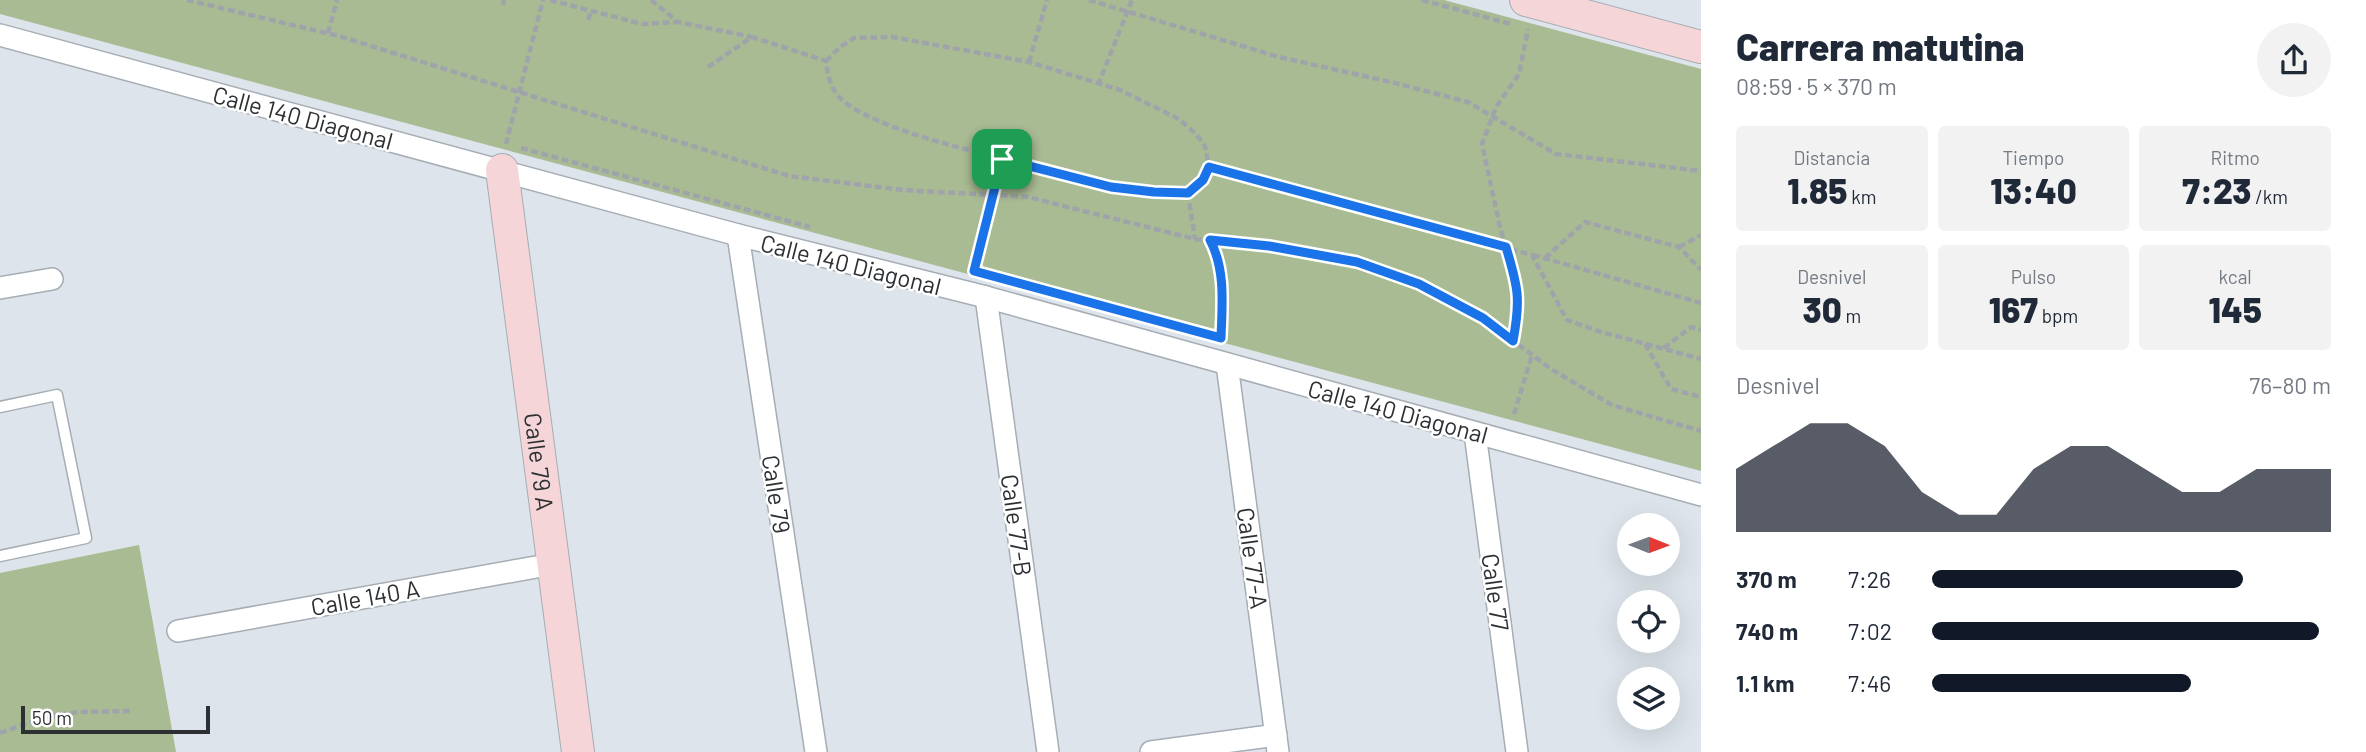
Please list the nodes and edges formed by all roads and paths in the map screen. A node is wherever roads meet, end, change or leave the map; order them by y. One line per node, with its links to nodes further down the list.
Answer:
1 (187, 0): 14 (path)
2 (337, 0): 14 (path)
3 (543, 0): 22 (path)
4 (550, 0): 9 (path)
5 (651, 0): 13 (path)
6 (1047, 0): 19 (path)
7 (1089, 0): 10 (path)
8 (1132, 0): 10 (path)
9 (591, 10): 12 (path); 13 (path)
10 (1127, 12): 21 (path); 23 (path)
11 (1527, 14): 17 (street); 23 (path)
12 (588, 20)
13 (678, 22): 16 (path)
14 (328, 33): 22 (path)
15 (0, 35): 26 (street, Calle 140 Diagonal)
16 (752, 37): 18 (path); 20 (path)
17 (1701, 47)
18 (826, 61): 19 (path); 24 (path)
19 (1028, 62): 21 (path)
20 (708, 67)
21 (1097, 85): 25 (path)
22 (519, 92): 29 (path); 30 (path)
23 (1492, 117): 27 (path); 35 (path)
24 (1002, 159): 28 (path); 29 (path)
25 (1209, 167): 28 (path); 35 (path)
26 (502, 170): 31 (street, Calle 140 Diagonal); 62 (street, Calle 79 A)
27 (1701, 171)
28 (1188, 193): 33 (path)
29 (993, 195): 33 (path); 41 (path)
30 (813, 228)
31 (738, 235): 45 (street, Calle 140 Diagonal); 68 (street, Calle 79)
32 (1701, 235): 36 (path)
33 (1195, 239): 34 (path)
34 (1210, 240): 48 (path); 49 (path)
35 (1506, 247): 37 (path); 49 (path)
36 (1679, 247): 38 (path); 40 (path)
37 (1532, 255): 38 (path); 50 (path)
38 (1545, 258): 46 (path)
39 (961, 267): 41 (path)
40 (1701, 270)
41 (974, 271): 42 (path)
42 (987, 275)
43 (52, 279): 44 (street)
44 (0, 288)
45 (986, 297): 54 (street, Calle 140 Diagonal); 69 (street, Calle 77-B)
46 (1701, 303)
47 (1701, 330): 51 (path)
48 (1208, 335)
49 (1513, 341): 52 (path)
50 (1645, 344): 51 (path); 55 (path)
51 (1663, 349): 53 (path)
52 (1532, 355): 57 (path); 58 (path)
53 (1701, 359)
54 (1227, 364): 59 (street, Calle 140 Diagonal); 66 (street, Calle 77-A)
55 (1701, 397)
56 (0, 407): 61 (lane)
57 (1514, 414)
58 (1701, 431)
59 (1475, 433): 60 (street, Calle 140 Diagonal); 71 (street, Calle 77)
60 (1701, 495)
61 (0, 556)
62 (553, 564): 63 (street, Calle 140 A); 67 (street, Calle 79 A)
63 (178, 631)
64 (131, 711): 65 (path)
65 (0, 733)
66 (1277, 743): 70 (street)
67 (578, 752)
68 (816, 752)
69 (1048, 752)
70 (1151, 752)
71 (1517, 752)

